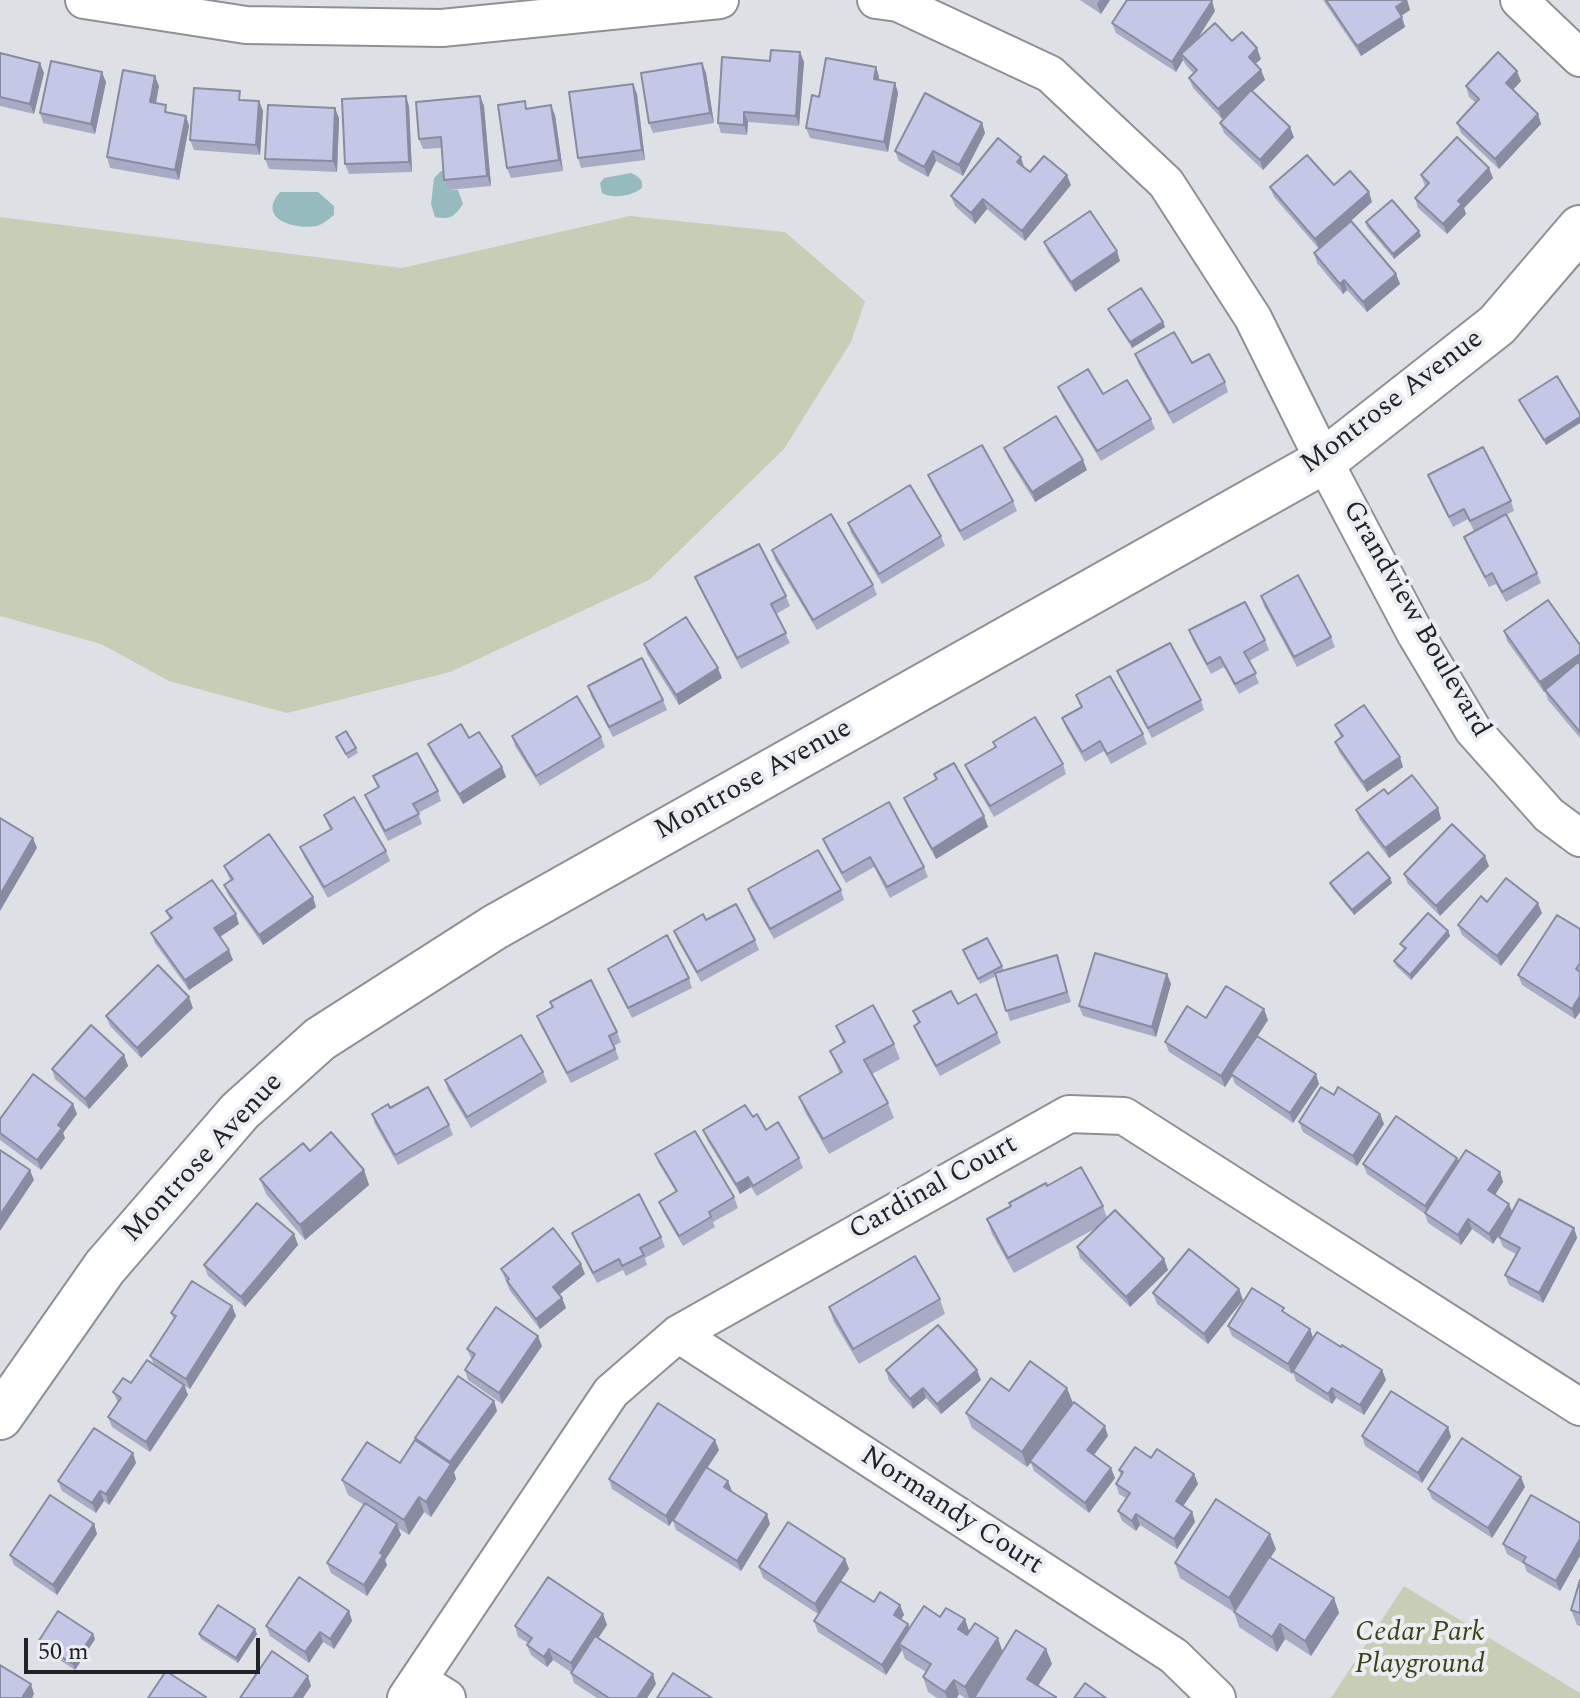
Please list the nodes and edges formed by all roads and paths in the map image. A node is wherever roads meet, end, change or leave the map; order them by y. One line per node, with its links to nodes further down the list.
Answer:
1 (84, 0): 2 (street)
2 (720, 0)
3 (876, 0): 7 (street, Grandview Boulevard)
4 (1519, 0): 5 (street)
5 (1580, 58)
6 (1580, 228): 7 (street, Montrose Avenue)
7 (1324, 461): 8 (street, Grandview Boulevard); 11 (street, Montrose Avenue)
8 (1580, 838)
9 (678, 1334): 10 (street, Cardinal Court); 12 (street, Cardinal Court); 13 (street, Normandy Court)
10 (1580, 1407)
11 (0, 1417)
12 (424, 1692)
13 (1217, 1698)

